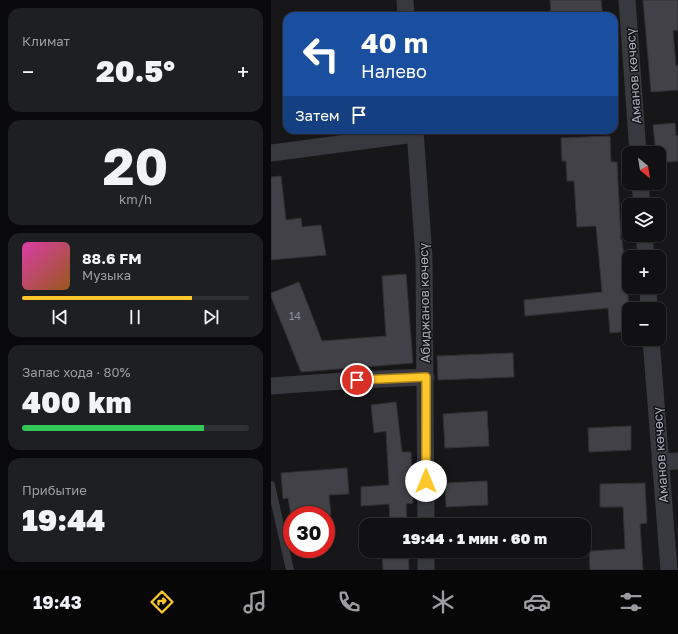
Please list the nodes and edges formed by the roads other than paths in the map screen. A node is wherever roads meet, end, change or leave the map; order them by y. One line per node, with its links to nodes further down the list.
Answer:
1 (405, 0): 3 (street)
2 (627, 0): 6 (street, Аманов көчөсү)
3 (406, 12)
4 (401, 134): 7 (street)
5 (415, 134): 9 (street, Абиджанов көчөсү)
6 (637, 146)
7 (271, 153)
8 (652, 346): 12 (street, Аманов көчөсү)
9 (426, 377): 10 (street); 14 (street, Абиджанов көчөсү)
10 (271, 386)
11 (678, 461): 12 (street)
12 (660, 462): 18 (street, Аманов көчөсү)
13 (271, 485): 16 (lane)
14 (426, 518)
15 (426, 558): 17 (street)
16 (289, 570)
17 (426, 570)
18 (669, 570)

